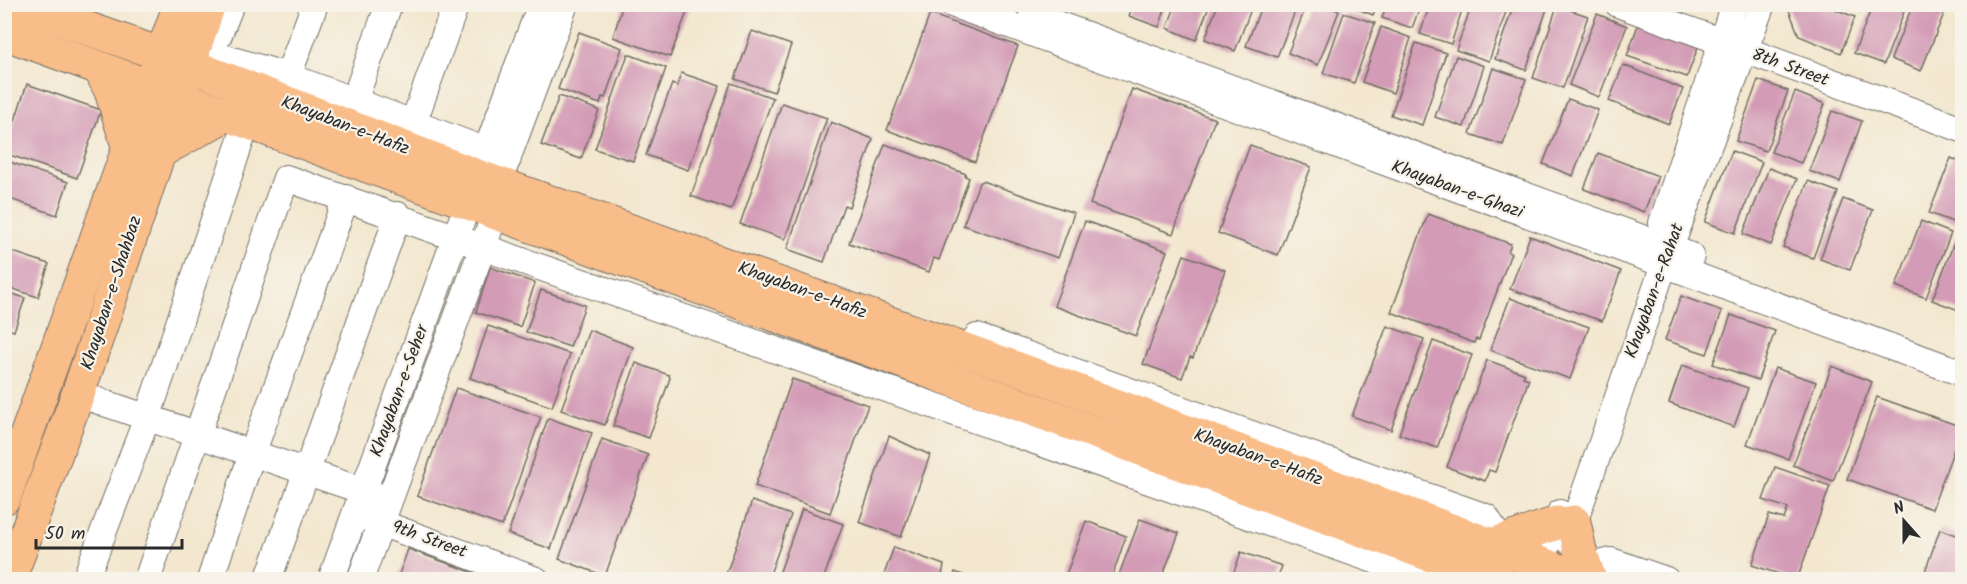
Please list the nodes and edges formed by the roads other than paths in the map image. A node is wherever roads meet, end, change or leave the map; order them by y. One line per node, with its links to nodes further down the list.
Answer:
1 (18, 4): 15 (main road, Khayaban-e-Hafiz)
2 (231, 4): 18 (street)
3 (315, 4): 21 (street)
4 (389, 4): 23 (street)
5 (456, 4): 25 (street)
6 (542, 4): 28 (street)
7 (565, 4): 28 (street, Khayaban-e-Seher)
8 (952, 4): 33 (street, Khayaban-e-Ghazi)
9 (1004, 4): 33 (street, Khayaban-e-Ghazi)
10 (1618, 4): 16 (street, 8th Street)
11 (1734, 4): 16 (street, Khayaban-e-Rahat)
12 (1762, 4): 17 (street, Khayaban-e-Rahat)
13 (186, 6): 15 (main road); 18 (main road); 19 (main road, Khayaban-e-Shahbaz)
14 (4, 33): 20 (main road, Khayaban-e-Hafiz)
15 (113, 39): 19 (main road, Khayaban-e-Hafiz)
16 (1720, 43): 17 (street, 8th Street); 33 (street, Khayaban-e-Rahat)
17 (1744, 52): 26 (street, 8th Street); 33 (street, Khayaban-e-Rahat)
18 (222, 58): 19 (main road, Khayaban-e-Hafiz); 21 (street); 23 (main road, Khayaban-e-Hafiz)
19 (176, 60): 22 (main road, Khayaban-e-Shahbaz)
20 (100, 69): 22 (main road, Khayaban-e-Hafiz); 27 (main road)
21 (288, 76): 23 (street)
22 (164, 92): 24 (main road, Khayaban-e-Hafiz); 27 (main road, Khayaban-e-Shahbaz)
23 (340, 105): 25 (street); 28 (main road, Khayaban-e-Hafiz)
24 (237, 118): 27 (main road); 28 (main road, Khayaban-e-Hafiz); 40 (street)
25 (414, 121): 28 (street)
26 (1962, 129)
27 (144, 152): 38 (main road, Khayaban-e-Shahbaz); 44 (main road, Khayaban-e-Shahbaz)
28 (489, 181): 31 (street, Khayaban-e-Seher); 32 (street, Khayaban-e-Seher); 36 (main road, Khayaban-e-Hafiz); 39 (main road, Khayaban-e-Hafiz)
29 (346, 198): 30 (street); 41 (street); 42 (street)
30 (398, 215): 31 (street); 43 (street)
31 (456, 236): 32 (street); 45 (street, Khayaban-e-Seher)
32 (483, 246): 46 (street, Khayaban-e-Seher); 58 (street)
33 (1660, 254): 35 (street, Khayaban-e-Ghazi); 37 (street, Khayaban-e-Ghazi); 47 (street, Khayaban-e-Rahat)
34 (882, 304): 48 (street)
35 (1962, 355)
36 (1024, 371): 39 (main road); 48 (main road, Khayaban-e-Hafiz)
37 (1962, 373)
38 (78, 394): 40 (street, 9th Street); 50 (main road, Khayaban-e-Shahbaz)
39 (1013, 402): 48 (main road, Khayaban-e-Hafiz)
40 (147, 418): 41 (street, 9th Street); 51 (street)
41 (197, 435): 42 (street, 9th Street); 52 (street)
42 (252, 454): 43 (street, 9th Street); 53 (street)
43 (305, 472): 45 (street, 9th Street); 54 (street)
44 (4, 498)
45 (359, 503): 46 (street, 9th Street); 55 (street, Khayaban-e-Seher)
46 (385, 511): 56 (street, Khayaban-e-Seher); 57 (street, 9th Street)
47 (1566, 522): 48 (main road); 49 (street, Khayaban-e-Rahat); 59 (main road)
48 (1487, 571): 49 (main road, Khayaban-e-Hafiz)
49 (1554, 574)
50 (9, 579)
51 (85, 579)
52 (147, 579)
53 (210, 579)
54 (268, 579)
55 (331, 579)
56 (360, 579)
57 (536, 579)
58 (1431, 579)
59 (1591, 579): 60 (street)
60 (1666, 579)

